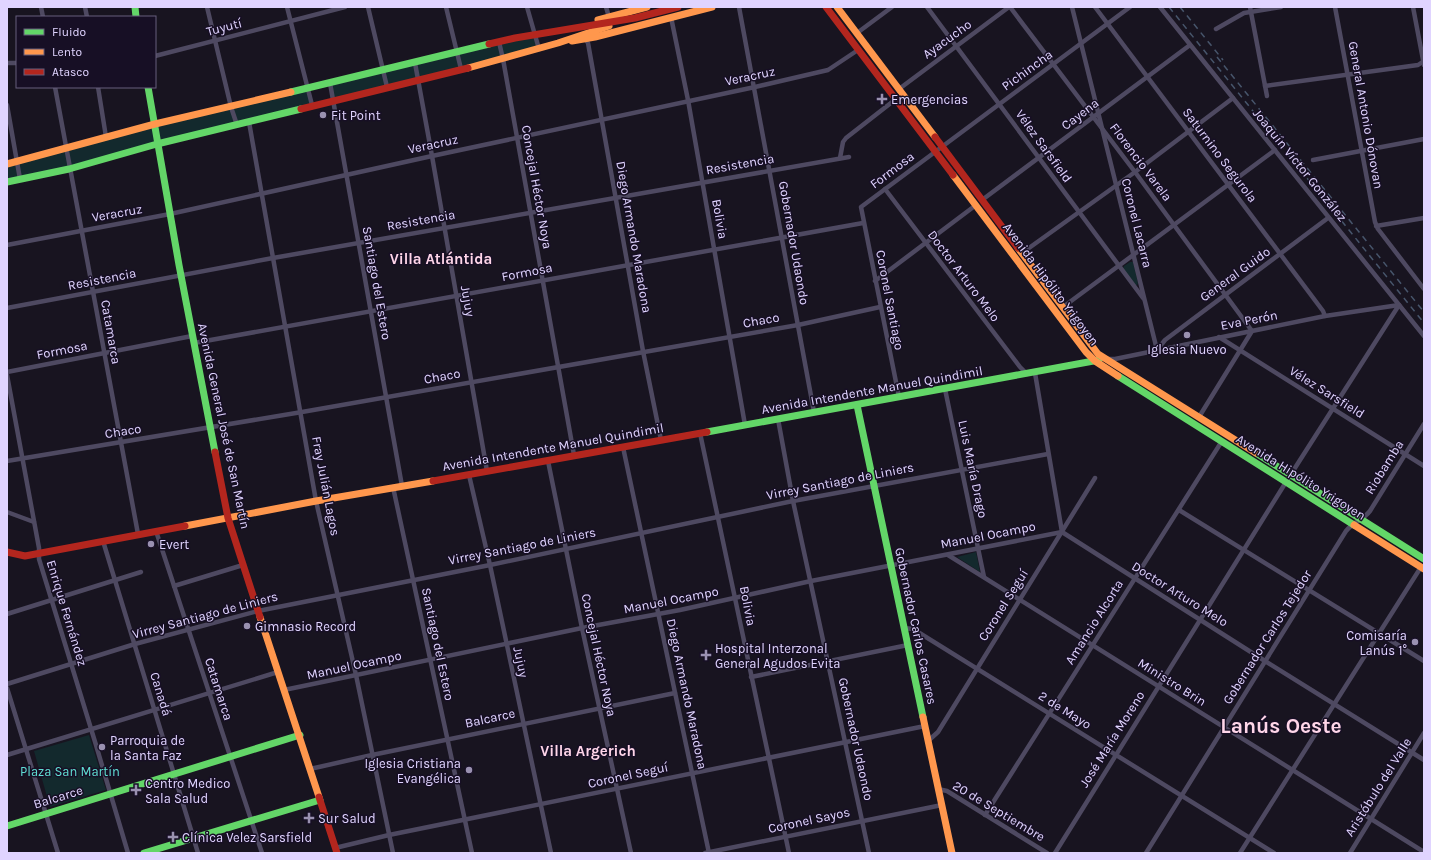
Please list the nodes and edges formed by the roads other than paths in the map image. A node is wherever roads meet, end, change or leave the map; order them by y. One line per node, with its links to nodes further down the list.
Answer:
1 (207, 7): 35 (street)
2 (287, 7): 28 (street)
3 (345, 7): 28 (street, Tuyutí)
4 (368, 7): 50 (street)
5 (446, 7): 43 (street)
6 (527, 7): 33 (street)
7 (606, 7): 25 (street)
8 (647, 7): 25 (main road)
9 (678, 7): 27 (main road)
10 (712, 7): 26 (main road)
11 (739, 7): 57 (street, Gobernador Udaondo)
12 (826, 7): 42 (main road, Avenida Hipólito Yrigoyen)
13 (837, 7): 32 (main road, Avenida Hipólito Yrigoyen)
14 (892, 7): 32 (street)
15 (927, 7): 40 (street, Vélez Sarsfield)
16 (1010, 7): 40 (street, Ayacucho); 48 (street, Florencio Varela)
17 (1072, 7): 38 (street, Coronel Lacarra)
18 (1095, 7): 29 (street, Saturnino Segurola)
19 (1130, 7): 29 (street, Pichincha)
20 (1160, 7): 39 (street, Joaquín Víctor González)
21 (1281, 7): 24 (street)
22 (1335, 7): 51 (street, General Antonio Dónovan)
23 (1413, 7): 47 (street)
24 (1250, 9): 31 (street); 55 (street)
25 (609, 17): 30 (main road)
26 (672, 17): 34 (main road); 67 (street, Bolivia)
27 (634, 18): 30 (main road); 37 (main road)
28 (290, 21): 35 (street, Tuyutí); 61 (street)
29 (1108, 23): 38 (street, Pichincha); 52 (street, Saturnino Segurola)
30 (575, 27): 33 (main road)
31 (1216, 29)
32 (857, 33): 62 (main road, Avenida Hipólito Yrigoyen)
33 (534, 35): 36 (main road); 41 (street)
34 (585, 39): 37 (main road); 74 (street, Diego Armando Maradona)
35 (215, 41): 44 (street, Tuyutí); 71 (street)
36 (499, 42): 43 (main road); 45 (street, Concejal Héctor Noya)
37 (558, 43): 41 (main road)
38 (1081, 44): 48 (street, Pichincha); 72 (street, Coronel Lacarra)
39 (1190, 45): 52 (street, Cayena); 64 (street, Joaquín Víctor González)
40 (956, 46): 62 (street, Ayacucho); 68 (street, Vélez Sarsfield)
41 (539, 49): 45 (main road)
42 (858, 50): 57 (street, Veracruz); 65 (main road, Avenida Hipólito Yrigoyen)
43 (458, 52): 46 (main road); 49 (street)
44 (156, 56)
45 (503, 59): 49 (main road); 81 (street, Concejal Héctor Noya)
46 (414, 63): 50 (main road); 53 (street, Jujuy)
47 (1424, 63): 51 (street)
48 (1054, 64): 68 (street, Pichincha); 73 (street, Florencio Varela)
49 (462, 69): 53 (main road)
50 (383, 70): 54 (main road); 56 (street)
51 (1347, 74): 55 (street); 88 (street, General Antonio Dónovan)
52 (1148, 76): 72 (street, Cayena); 79 (street, Saturnino Segurola)
53 (418, 79): 56 (main road); 89 (street, Jujuy)
54 (330, 83): 61 (main road); 66 (street, Santiago del Estero)
55 (1265, 86): 63 (street)
56 (387, 87): 66 (main road)
57 (755, 87): 67 (street, Veracruz); 97 (street, Gobernador Udaondo)
58 (55, 88): 85 (street, Catamarca)
59 (98, 88): 80 (street)
60 (148, 88): 76 (main road, Avenida General José de San Martín)
61 (307, 89): 70 (street); 71 (main road)
62 (898, 89): 84 (main road, Avenida Hipólito Yrigoyen)
63 (1267, 96)
64 (1233, 98): 79 (street); 86 (street, Joaquín Víctor González)
65 (896, 99): 87 (main road, Avenida Hipólito Yrigoyen); 91 (street)
66 (334, 100): 70 (main road); 99 (street, Santiago del Estero)
67 (688, 100): 74 (street, Veracruz); 102 (street, Bolivia)
68 (999, 104): 84 (street, Pichincha); 92 (street, Vélez Sarsfield)
69 (7, 105): 94 (street)
70 (312, 105): 75 (main road)
71 (230, 107): 76 (main road); 77 (street)
72 (1099, 113): 73 (street, Cayena); 78 (street, Coronel Lacarra)
73 (1094, 116): 78 (street, Florencio Varela); 92 (street, Cayena)
74 (602, 120): 81 (street, Veracruz); 107 (street, Diego Armando Maradona)
75 (249, 122): 77 (main road); 106 (street, Fray Julián Lagos)
76 (155, 124): 80 (main road); 83 (main road, Avenida General José de San Martín)
77 (237, 125): 83 (main road)
78 (1103, 129): 98 (street, Florencio Varela); 104 (street, Coronel Lacarra)
79 (1189, 132): 98 (street); 103 (street, Saturnino Segurola)
80 (106, 137): 85 (main road)
81 (517, 138): 89 (street, Veracruz); 111 (street, Concejal Héctor Noya)
82 (1424, 139): 88 (street)
83 (157, 144): 96 (main road); 113 (main road, Avenida General José de San Martín)
84 (942, 146): 87 (street, Pichincha); 108 (main road, Avenida Hipólito Yrigoyen)
85 (66, 148): 94 (main road); 96 (street, Catamarca)
86 (1275, 150): 103 (street); 114 (street, Joaquín Víctor González)
87 (936, 151): 105 (street, Formosa); 109 (main road, Avenida Hipólito Yrigoyen)
88 (1361, 151): 93 (street); 118 (street, General Antonio Dónovan)
89 (432, 156): 99 (street, Veracruz); 119 (street, Jujuy)
90 (849, 157): 91 (street, Resistencia)
91 (840, 158): 97 (street, Resistencia)
92 (1039, 158): 108 (street, Cayena); 112 (street, Vélez Sarsfield)
93 (1314, 160)
94 (17, 162): 95 (main road); 100 (street)
95 (7, 164)
96 (69, 169): 100 (main road); 120 (street, Catamarca)
97 (770, 170): 102 (street, Resistencia); 121 (street, Gobernador Udaondo)
98 (1135, 172): 104 (street); 117 (street, Florencio Varela)
99 (346, 175): 106 (street, Veracruz); 122 (street, Santiago del Estero)
100 (20, 179): 101 (main road)
101 (7, 182)
102 (702, 182): 107 (street, Resistencia); 125 (street, Bolivia)
103 (1228, 185): 117 (street); 127 (street, Saturnino Segurola)
104 (1116, 186): 112 (street); 128 (street, Coronel Lacarra)
105 (885, 189): 110 (street, Formosa); 123 (street, Doctor Arturo Melo)
106 (262, 195): 113 (street, Veracruz); 129 (street, Fray Julián Lagos)
107 (616, 197): 111 (street, Resistencia); 130 (street, Diego Armando Maradona)
108 (982, 200): 126 (main road, Avenida Hipólito Yrigoyen)
109 (976, 205): 123 (street); 159 (main road, Avenida Hipólito Yrigoyen)
110 (861, 207): 116 (street, Coronel Santiago)
111 (530, 212): 119 (street, Resistencia); 133 (street, Concejal Héctor Noya)
112 (1079, 212): 126 (street); 131 (street, Vélez Sarsfield)
113 (170, 214): 120 (street, Veracruz); 132 (main road, Avenida General José de San Martín)
114 (1328, 218): 127 (street, General Guido); 140 (street, Joaquín Víctor González)
115 (1424, 218): 118 (street)
116 (863, 223): 121 (street, Formosa); 134 (street, Coronel Santiago)
117 (1174, 225): 128 (street); 137 (street, Florencio Varela)
118 (1376, 226): 135 (street)
119 (445, 227): 122 (street, Resistencia); 138 (street, Jujuy)
120 (82, 230): 124 (street, Veracruz); 136 (street, Catamarca)
121 (782, 239): 125 (street, Formosa); 146 (street, Gobernador Udaondo)
122 (359, 243): 129 (street, Resistencia); 144 (street, Santiago del Estero)
123 (926, 243): 134 (street); 163 (street, Doctor Arturo Melo)
124 (7, 245)
125 (714, 251): 130 (street, Formosa); 150 (street, Bolivia)
126 (1022, 253): 142 (main road, Avenida Hipólito Yrigoyen)
127 (1280, 254): 137 (street, General Guido); 145 (street, Saturnino Segurola)
128 (1133, 255): 131 (street); 139 (street, Coronel Lacarra)
129 (273, 258): 132 (street, Resistencia); 147 (street, Fray Julián Lagos)
130 (628, 266): 133 (street, Formosa); 156 (street, Diego Armando Maradona)
131 (1119, 266): 139 (street, Vélez Sarsfield); 142 (street)
132 (181, 275): 136 (street, Resistencia); 149 (main road, Avenida General José de San Martín)
133 (543, 280): 138 (street, Formosa); 160 (street, Concejal Héctor Noya)
134 (875, 281): 141 (street, Coronel Santiago)
135 (1424, 289)
136 (93, 292): 143 (street, Resistencia); 157 (street, Catamarca)
137 (1226, 294): 148 (street, Florencio Varela); 154 (street, General Guido)
138 (456, 297): 144 (street, Formosa); 164 (street, Jujuy)
139 (1143, 298): 154 (street, Coronel Lacarra)
140 (1399, 305): 145 (street, Eva Perón); 151 (street, Joaquín Víctor González); 169 (street, José María Moreno)
141 (880, 307): 146 (street, Chaco); 167 (street, Coronel Santiago)
142 (1062, 307): 158 (main road, Avenida Hipólito Yrigoyen)
143 (7, 308)
144 (371, 312): 147 (street, Formosa); 166 (street, Santiago del Estero)
145 (1325, 316): 148 (street, Eva Perón)
146 (798, 325): 150 (street, Chaco); 171 (street, Gobernador Udaondo)
147 (286, 327): 153 (street, Formosa); 170 (street, Fray Julián Lagos)
148 (1252, 331): 152 (street, Eva Perón); 155 (street)
149 (192, 336): 153 (main road, Avenida General José de San Martín); 157 (street, Formosa)
150 (729, 336): 156 (street, Chaco); 175 (street, Bolivia)
151 (1424, 336)
152 (1219, 337): 154 (street, Eva Perón); 155 (street, Vélez Sarsfield)
153 (194, 343): 176 (main road, Avenida General José de San Martín)
154 (1157, 350): 158 (street, Eva Perón)
155 (1241, 350): 169 (street, Vélez Sarsfield); 172 (street)
156 (643, 351): 160 (street, Chaco); 178 (street, Diego Armando Maradona)
157 (104, 354): 161 (street, Formosa); 180 (street, Catamarca)
158 (1105, 359): 159 (main road, Avenida Intendente Manuel Quindimil); 172 (main road, Avenida Hipólito Yrigoyen)
159 (1095, 360): 162 (main road, Avenida Intendente Manuel Quindimil); 179 (main road, Avenida Hipólito Yrigoyen)
160 (558, 367): 164 (street, Chaco); 184 (street, Concejal Héctor Noya)
161 (7, 373): 185 (street, Enrique Fernández)
162 (1035, 373): 163 (main road, Avenida Intendente Manuel Quindimil); 182 (street)
163 (1027, 374): 165 (main road, Avenida Intendente Manuel Quindimil)
164 (472, 382): 166 (street, Chaco); 190 (street, Jujuy)
165 (945, 389): 167 (main road, Avenida Intendente Manuel Quindimil); 189 (street, Luis María Drago)
166 (386, 397): 170 (street, Chaco); 195 (street, Santiago del Estero)
167 (899, 397): 168 (main road, Avenida Intendente Manuel Quindimil)
168 (856, 405): 171 (main road, Avenida Intendente Manuel Quindimil); 196 (main road, Gobernador Carlos Casares)
169 (1334, 409): 183 (street, Vélez Sarsfield); 192 (street, José María Moreno)
170 (302, 412): 176 (street, Chaco); 198 (street, Fray Julián Lagos)
171 (814, 412): 173 (main road, Avenida Intendente Manuel Quindimil)
172 (1199, 417): 192 (main road, Avenida Hipólito Yrigoyen)
173 (778, 419): 175 (main road, Avenida Intendente Manuel Quindimil); 199 (street, Gobernador Udaondo)
174 (1424, 424): 183 (street, Riobamba)
175 (745, 425): 177 (main road, Avenida Intendente Manuel Quindimil)
176 (211, 427): 180 (street, Chaco); 203 (main road, Avenida General José de San Martín)
177 (700, 433): 178 (main road, Avenida Intendente Manuel Quindimil); 202 (street, Bolivia)
178 (661, 440): 181 (main road, Avenida Intendente Manuel Quindimil)
179 (1222, 441): 194 (main road, Avenida Hipólito Yrigoyen); 200 (street, Amancio Alcorta)
180 (121, 442): 185 (street, Chaco); 210 (street, Catamarca)
181 (623, 446): 184 (main road, Avenida Intendente Manuel Quindimil); 209 (street, Diego Armando Maradona)
182 (1048, 454): 189 (street, Virrey Santiago de Liniers); 208 (street)
183 (1405, 454): 188 (street, Vélez Sarsfield); 204 (street, Riobamba)
184 (574, 455): 187 (main road, Avenida Intendente Manuel Quindimil)
185 (22, 459): 186 (street, Chaco); 205 (street, Enrique Fernández)
186 (7, 461)
187 (548, 461): 190 (main road, Avenida Intendente Manuel Quindimil); 213 (street, Concejal Héctor Noya)
188 (1424, 466)
189 (962, 469): 196 (street, Virrey Santiago de Liniers); 212 (street, Luis María Drago)
190 (487, 471): 191 (main road, Avenida Intendente Manuel Quindimil)
191 (469, 475): 195 (main road, Avenida Intendente Manuel Quindimil); 219 (street, Jujuy)
192 (1291, 475): 194 (street, José María Moreno); 204 (main road, Avenida Hipólito Yrigoyen)
193 (1095, 478): 208 (street, Coronel Seguí)
194 (1286, 482): 206 (main road, Avenida Hipólito Yrigoyen); 214 (street, José María Moreno)
195 (402, 486): 197 (main road, Avenida Intendente Manuel Quindimil)
196 (874, 486): 199 (street, Virrey Santiago de Liniers); 221 (main road, Gobernador Carlos Casares)
197 (393, 488): 198 (main road, Avenida Intendente Manuel Quindimil); 226 (street, Santiago del Estero)
198 (316, 501): 203 (main road, Avenida Intendente Manuel Quindimil); 231 (street, Fray Julián Lagos)
199 (794, 501): 202 (street, Virrey Santiago de Liniers); 228 (street, Gobernador Udaondo)
200 (1179, 510): 214 (street); 225 (street, Amancio Alcorta)
201 (7, 512): 205 (street)
202 (718, 517): 209 (street, Virrey Santiago de Liniers); 232 (street, Bolivia)
203 (228, 518): 207 (main road, Avenida Intendente Manuel Quindimil); 220 (main road, Avenida General José de San Martín)
204 (1362, 520): 206 (street, Gobernador Carlos Tejedor); 218 (main road, Avenida Hipólito Yrigoyen)
205 (34, 522): 216 (street, Enrique Fernández)
206 (1353, 524): 222 (main road, Avenida Hipólito Yrigoyen); 230 (street, Gobernador Carlos Tejedor)
207 (156, 531): 210 (main road, Avenida Intendente Manuel Quindimil); 229 (street, Catamarca)
208 (1062, 532): 212 (street, Manuel Ocampo); 225 (street, Doctor Arturo Melo); 233 (street, Coronel Seguí)
209 (641, 533): 213 (street, Virrey Santiago de Liniers); 237 (street, Diego Armando Maradona)
210 (138, 534): 211 (main road, Avenida Intendente Manuel Quindimil)
211 (103, 541): 216 (main road, Avenida Intendente Manuel Quindimil); 227 (street, Canadá)
212 (979, 548): 217 (street, Manuel Ocampo); 224 (street, Luis María Drago)
213 (566, 549): 219 (street, Virrey Santiago de Liniers); 239 (street, Concejal Héctor Noya)
214 (1244, 550): 230 (street); 238 (street, José María Moreno)
215 (7, 552): 216 (main road, Avenida Intendente Manuel Quindimil)
216 (39, 554): 234 (street, Enrique Fernández)
217 (948, 555): 221 (street, Manuel Ocampo); 224 (street, Ministro Brin)
218 (1424, 559)
219 (490, 564): 226 (street, Virrey Santiago de Liniers); 244 (street, Jujuy)
220 (243, 565): 229 (street); 235 (main road, Avenida General José de San Martín)
221 (891, 566): 228 (street, Manuel Ocampo); 240 (main road, Gobernador Carlos Casares)
222 (1422, 568): 242 (street)
223 (141, 572): 227 (street)
224 (984, 577): 233 (street, Ministro Brin)
225 (1135, 578): 238 (street, Doctor Arturo Melo); 246 (street, Amancio Alcorta)
226 (412, 579): 231 (street, Virrey Santiago de Liniers); 247 (street, Santiago del Estero)
227 (115, 580): 234 (street); 243 (street, Canadá)
228 (811, 581): 232 (street, Manuel Ocampo); 249 (street, Gobernador Udaondo)
229 (174, 586): 241 (street, Catamarca)
230 (1309, 590): 242 (street); 250 (street, Gobernador Carlos Tejedor)
231 (337, 594): 235 (street, Virrey Santiago de Liniers); 254 (street, Fray Julián Lagos)
232 (735, 598): 237 (street, Manuel Ocampo); 255 (street, Bolivia)
233 (1019, 599): 246 (street, Ministro Brin); 252 (street, Coronel Seguí)
234 (52, 601): 236 (street); 251 (street, Enrique Fernández)
235 (258, 610): 241 (street, Virrey Santiago de Liniers); 253 (main road, Avenida General José de San Martín)
236 (7, 614)
237 (658, 614): 239 (street, Manuel Ocampo); 261 (street, Diego Armando Maradona)
238 (1200, 620): 250 (street, Doctor Arturo Melo); 257 (street, José María Moreno)
239 (582, 628): 244 (street, Manuel Ocampo); 263 (street, Concejal Héctor Noya)
240 (904, 628): 245 (main road, Gobernador Carlos Casares); 252 (street, 2 de Mayo)
241 (188, 629): 243 (street, Virrey Santiago de Liniers); 260 (street, Catamarca)
242 (1378, 633): 248 (street); 262 (street)
243 (135, 644): 251 (street, Virrey Santiago de Liniers); 264 (street, Canadá)
244 (506, 644): 247 (street, Manuel Ocampo); 266 (street, Jujuy)
245 (908, 645): 249 (street); 267 (main road, Gobernador Carlos Casares)
246 (1093, 645): 257 (street, Ministro Brin); 265 (street, Amancio Alcorta)
247 (430, 660): 254 (street, Manuel Ocampo); 272 (street, Santiago del Estero)
248 (1424, 661)
249 (828, 662): 255 (street); 274 (street, Gobernador Udaondo)
250 (1265, 662): 262 (street, Doctor Arturo Melo); 268 (street, Gobernador Carlos Tejedor)
251 (70, 664): 256 (street, Virrey Santiago de Liniers); 269 (street, Enrique Fernández)
252 (977, 669): 265 (street, 2 de Mayo); 273 (street, Coronel Seguí)
253 (278, 672): 259 (main road, Avenida General José de San Martín); 260 (street)
254 (356, 675): 259 (street, Manuel Ocampo); 278 (street, Fray Julián Lagos)
255 (751, 677): 281 (street, Bolivia)
256 (7, 684)
257 (1158, 686): 268 (street, Ministro Brin); 279 (street, José María Moreno)
258 (7, 688): 275 (street)
259 (284, 690): 271 (main road, Avenida General José de San Martín)
260 (209, 693): 264 (street); 280 (street, Catamarca)
261 (675, 693): 263 (street, Balcarce); 285 (street, Diego Armando Maradona)
262 (1334, 703): 276 (street, Doctor Arturo Melo); 284 (street)
263 (599, 708): 266 (street, Balcarce); 287 (street, Concejal Héctor Noya)
264 (154, 709): 269 (street); 286 (street, Canadá)
265 (1049, 714): 279 (street, 2 de Mayo); 295 (street, Amancio Alcorta)
266 (523, 724): 272 (street, Balcarce); 292 (street, Jujuy)
267 (925, 726): 273 (main road, Gobernador Carlos Casares); 274 (street, Coronel Seguí)
268 (1224, 727): 284 (street, Ministro Brin); 290 (street, Gobernador Carlos Tejedor)
269 (91, 729): 275 (street); 289 (street, Enrique Fernández)
270 (1424, 733): 276 (street, Aristóbulo del Valle)
271 (300, 735): 280 (main road, Balcarce); 283 (main road, Avenida General José de San Martín)
272 (447, 740): 278 (street, Balcarce); 296 (street, Santiago del Estero)
273 (928, 741): 288 (main road, Gobernador Carlos Casares)
274 (845, 742): 281 (street, Coronel Seguí); 299 (street, Gobernador Udaondo)
275 (26, 749): 277 (street); 294 (street)
276 (1412, 752): 282 (street, Doctor Arturo Melo); 297 (street, Aristóbulo del Valle)
277 (7, 755)
278 (372, 755): 283 (street, Balcarce); 301 (street, Fray Julián Lagos)
279 (1116, 755): 290 (street, 2 de Mayo); 321 (street, José María Moreno)
280 (230, 757): 286 (main road, Balcarce); 298 (street, Catamarca)
281 (768, 757): 285 (street, Coronel Seguí); 302 (street, Bolivia)
282 (1424, 760)
283 (310, 769): 291 (main road, Avenida General José de San Martín)
284 (1293, 770): 297 (street, Ministro Brin); 304 (street)
285 (692, 772): 287 (street, Coronel Seguí); 316 (street, Diego Armando Maradona)
286 (174, 775): 289 (main road, Balcarce); 303 (street, Canadá)
287 (617, 788): 292 (street, Coronel Seguí); 315 (street, Concejal Héctor Noya)
288 (938, 789): 293 (main road, Gobernador Carlos Casares); 295 (street, 20 de Septiembre)
289 (111, 793): 294 (main road, Balcarce); 308 (street, Enrique Fernández)
290 (1182, 796): 304 (street, 2 de Mayo); 322 (street, Gobernador Carlos Tejedor)
291 (320, 800): 298 (main road); 305 (main road, Avenida General José de San Martín)
292 (540, 804): 296 (street, Coronel Seguí); 314 (street, Jujuy)
293 (942, 805): 299 (street, Coronel Sayos); 319 (main road, Gobernador Carlos Casares)
294 (46, 813): 300 (main road, Balcarce); 307 (street)
295 (985, 815): 320 (street, 20 de Septiembre)
296 (465, 819): 301 (street, Coronel Seguí); 313 (street, Santiago del Estero)
297 (1371, 819): 306 (street, Ministro Brin); 325 (street, Aristóbulo del Valle)
298 (251, 820): 303 (main road); 311 (street, Catamarca)
299 (862, 821): 302 (street, Coronel Sayos); 318 (street, Gobernador Udaondo)
300 (7, 826)
301 (389, 835): 305 (street, Coronel Seguí); 312 (street, Fray Julián Lagos)
302 (785, 837): 316 (street, Coronel Sayos); 317 (street, Bolivia)
303 (194, 838): 309 (main road); 310 (street, Canadá)
304 (1249, 838): 323 (street); 324 (street, 2 de Mayo)
305 (336, 851)
306 (1424, 852)
307 (58, 853)
308 (128, 853)
309 (144, 853)
310 (198, 853)
311 (262, 853)
312 (393, 853)
313 (472, 853)
314 (551, 853)
315 (631, 853)
316 (708, 853)
317 (789, 853)
318 (868, 853)
319 (952, 853)
320 (1047, 853)
321 (1055, 853)
322 (1146, 853)
323 (1240, 853)
324 (1274, 853)
325 (1350, 853)

